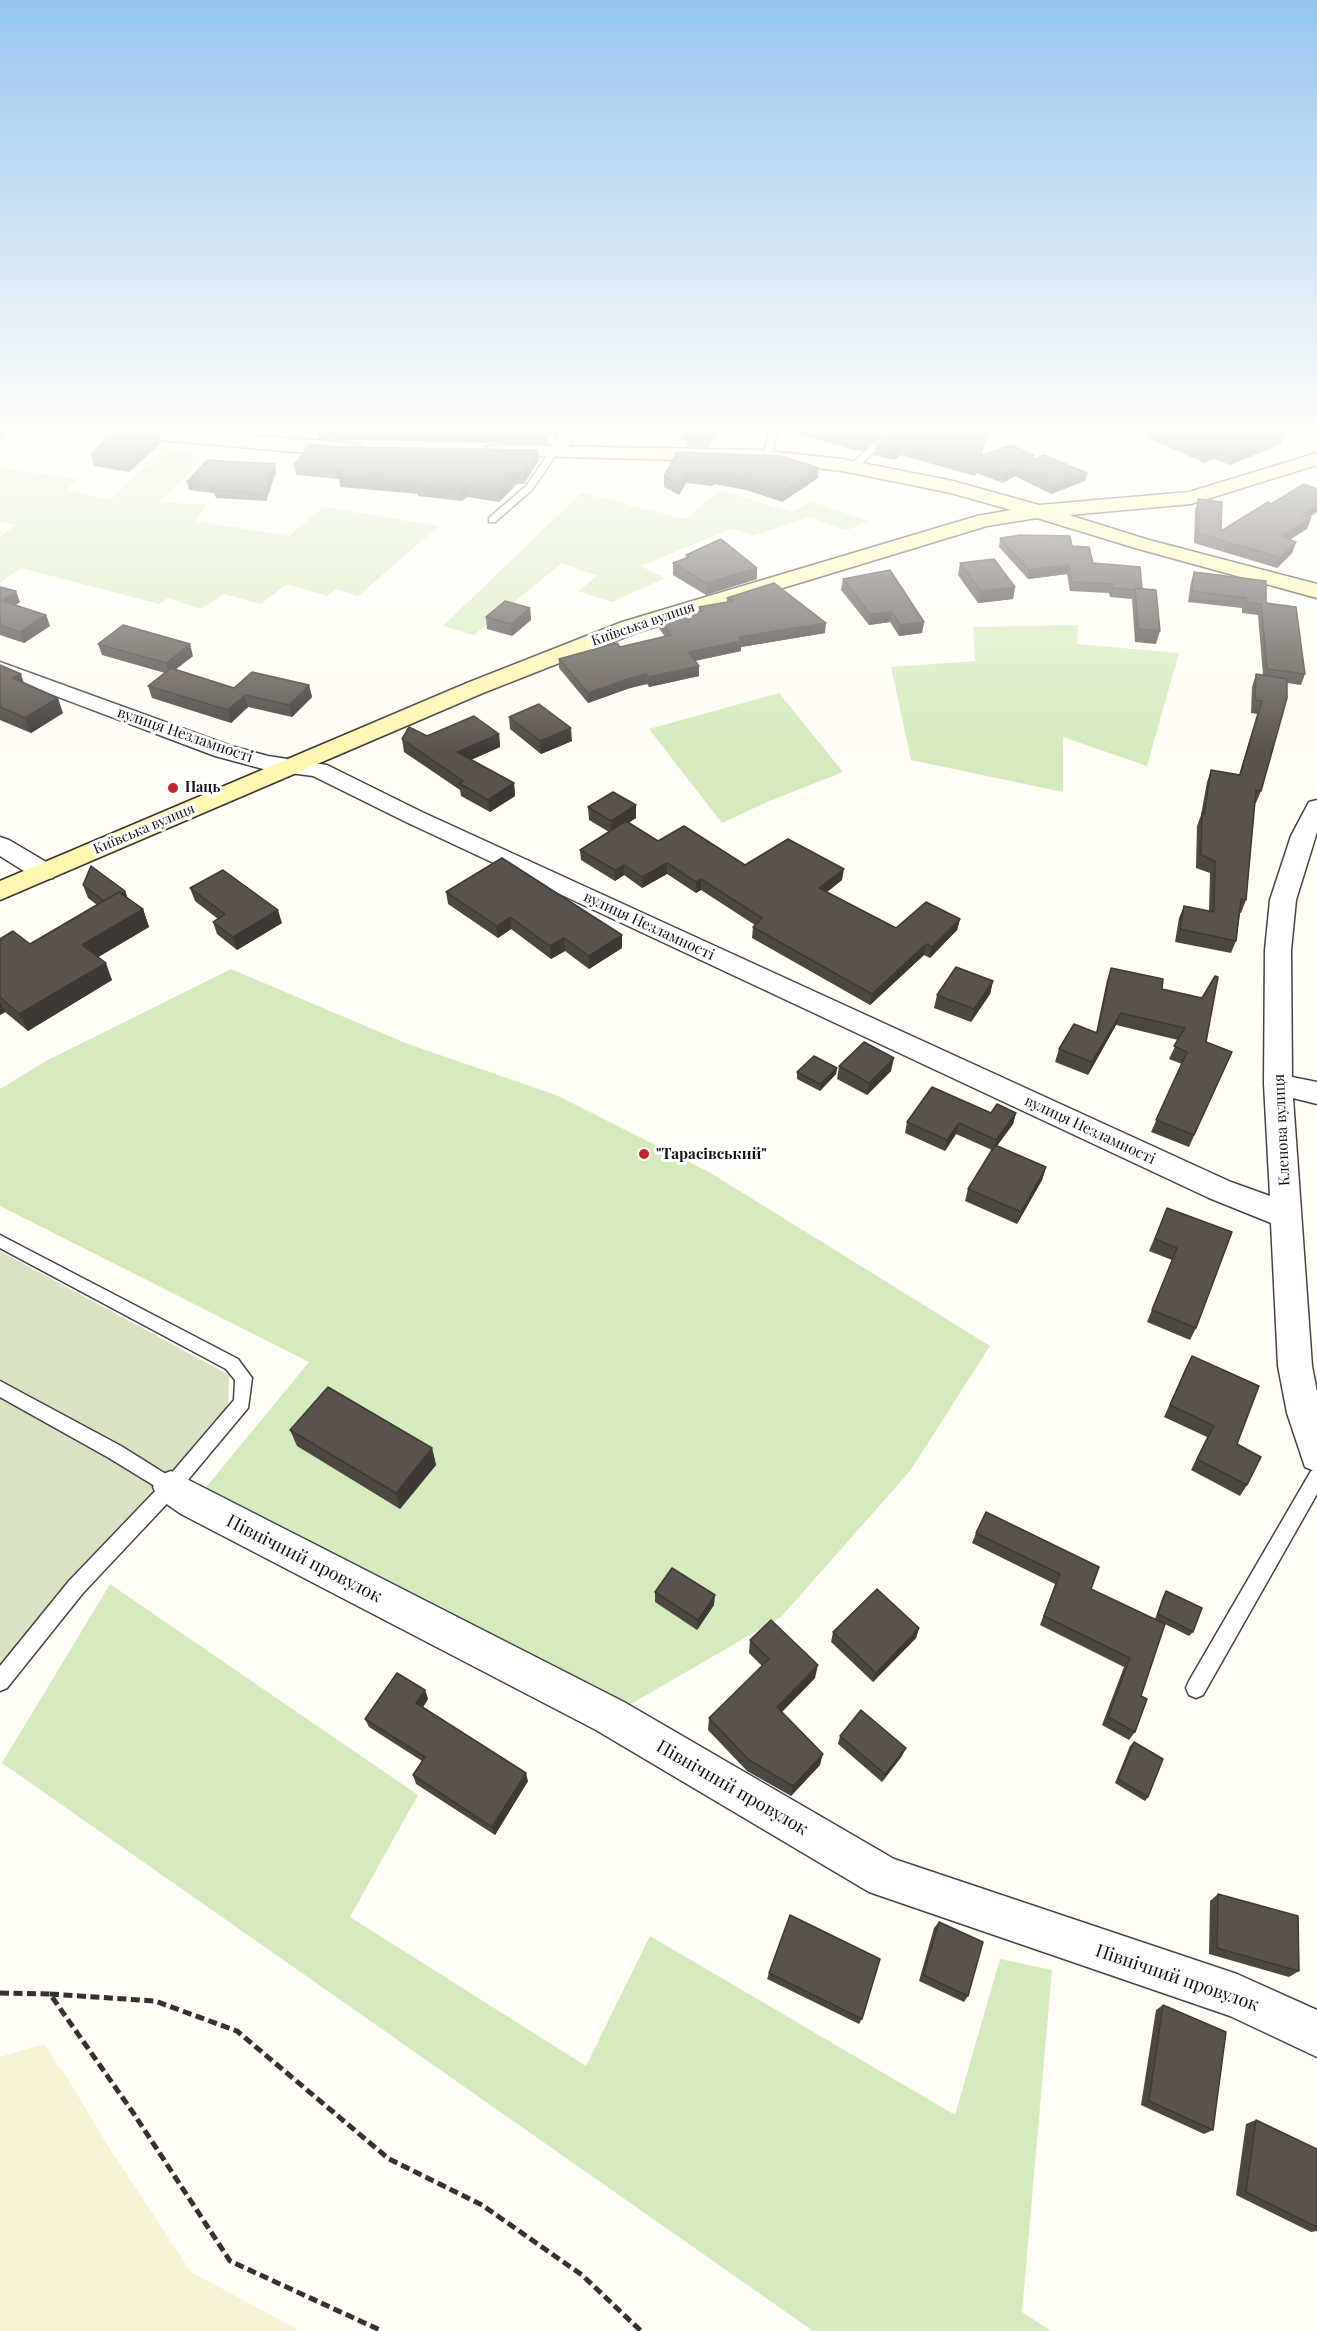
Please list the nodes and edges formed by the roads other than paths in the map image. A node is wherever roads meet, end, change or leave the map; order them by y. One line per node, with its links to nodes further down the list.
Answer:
1 (926, 536): 5 (main road, Київська вулиця)
2 (1117, 536): 3 (main road)
3 (1317, 591)
4 (0, 668): 5 (street, вулиця Незламності)
5 (295, 765): 8 (main road, Київська вулиця); 12 (street, вулиця Незламності)
6 (1317, 807): 10 (street, Кленова вулиця)
7 (0, 845): 8 (street)
8 (44, 872): 9 (main road, Київська вулиця)
9 (0, 891)
10 (1278, 1084): 11 (street); 12 (street, Кленова вулиця)
11 (1317, 1093)
12 (1287, 1216): 15 (street, Кленова вулиця)
13 (0, 1241): 17 (lane)
14 (0, 1388): 17 (lane)
15 (1317, 1456)
16 (1317, 1477): 19 (lane)
17 (171, 1487): 18 (lane); 20 (street, Північний провулок)
18 (0, 1681)
19 (1196, 1688)
20 (1317, 2034)

